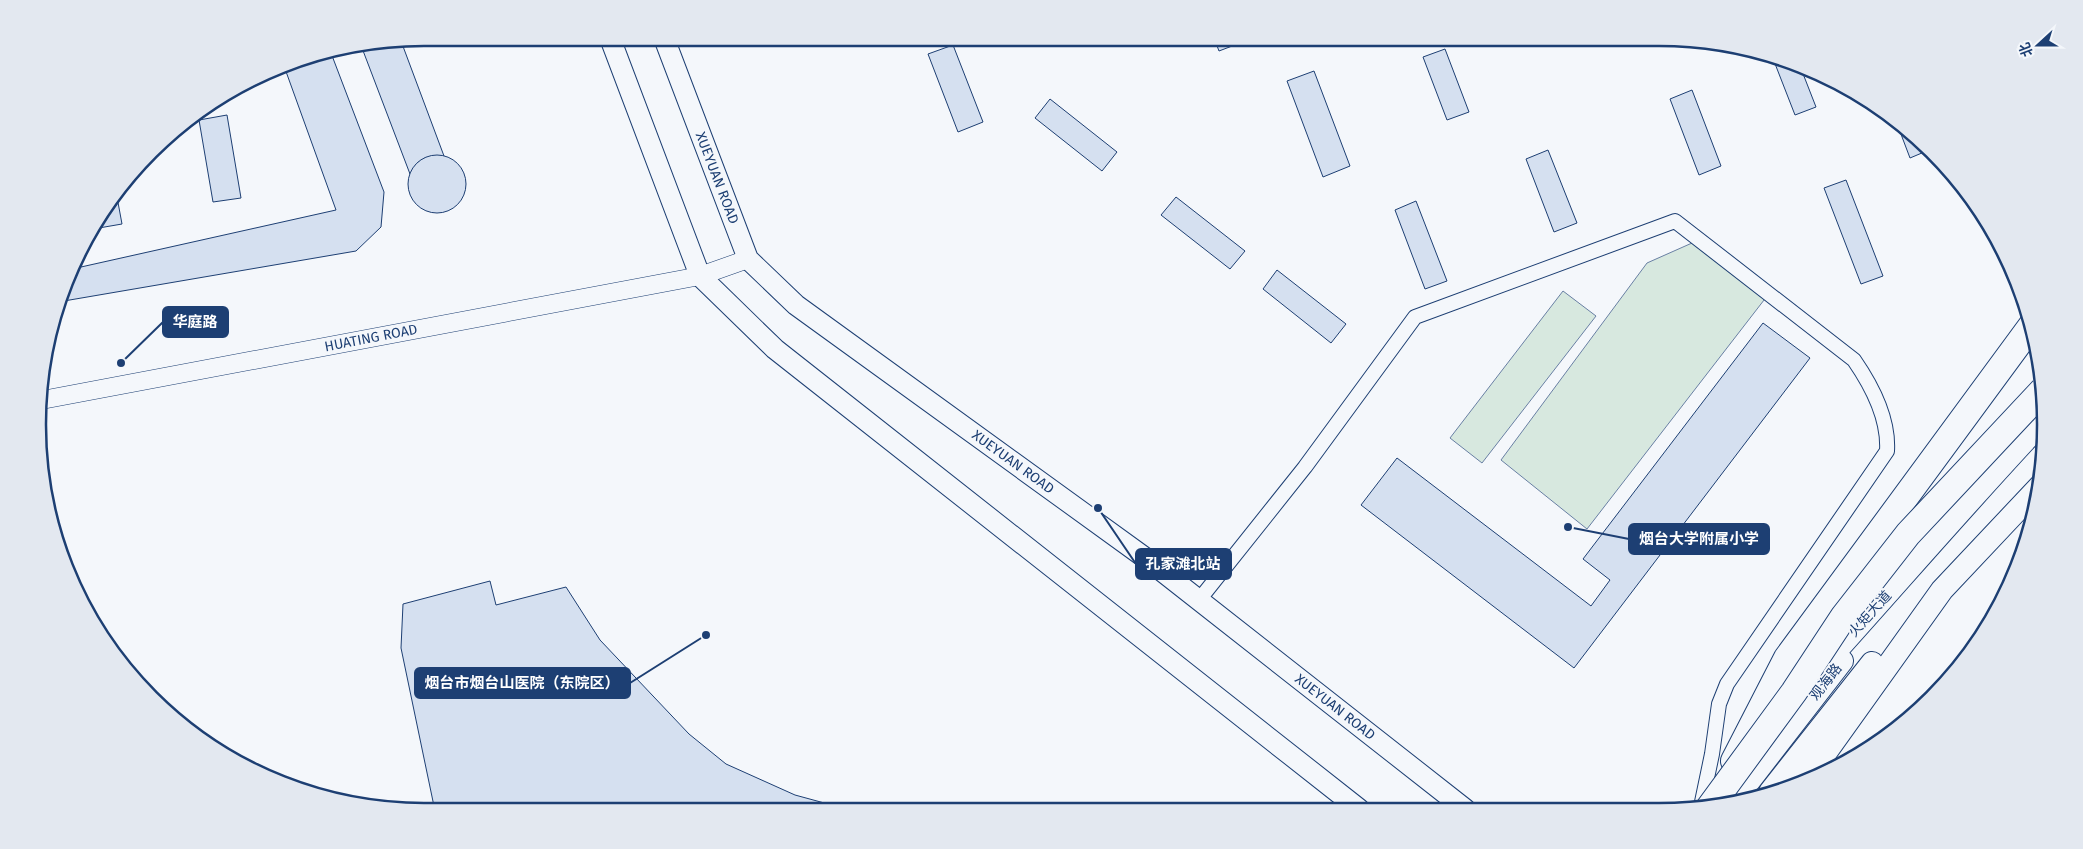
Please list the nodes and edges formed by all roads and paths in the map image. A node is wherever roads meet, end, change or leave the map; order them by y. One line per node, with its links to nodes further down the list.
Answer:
1 (613, 46): 4 (main road)
2 (667, 46): 3 (main road, XUEYUAN ROAD)
3 (748, 258): 4 (street, HUATING ROAD); 14 (main road, XUEYUAN ROAD)
4 (700, 276): 9 (street, HUATING ROAD); 22 (main road)
5 (2026, 334): 7 (highway)
6 (2028, 346): 7 (main road)
7 (2006, 363): 15 (highway)
8 (2036, 398): 21 (highway, bridge)
9 (47, 399)
10 (2037, 428): 12 (main road, 火矩大道)
11 (2029, 498): 13 (main road)
12 (1918, 561): 15 (main road, 火矩大道); 18 (main road, 观海路)
13 (1942, 590): 16 (main road); 17 (main road, 观海路)
14 (1199, 600): 19 (street); 23 (main road, XUEYUAN ROAD)
15 (1732, 765): 20 (main road, 火矩大道)
16 (1814, 769)
17 (1776, 784)
18 (1740, 793)
19 (1703, 800)
20 (1706, 800)
21 (1707, 800)
22 (1351, 803)
23 (1457, 803)

